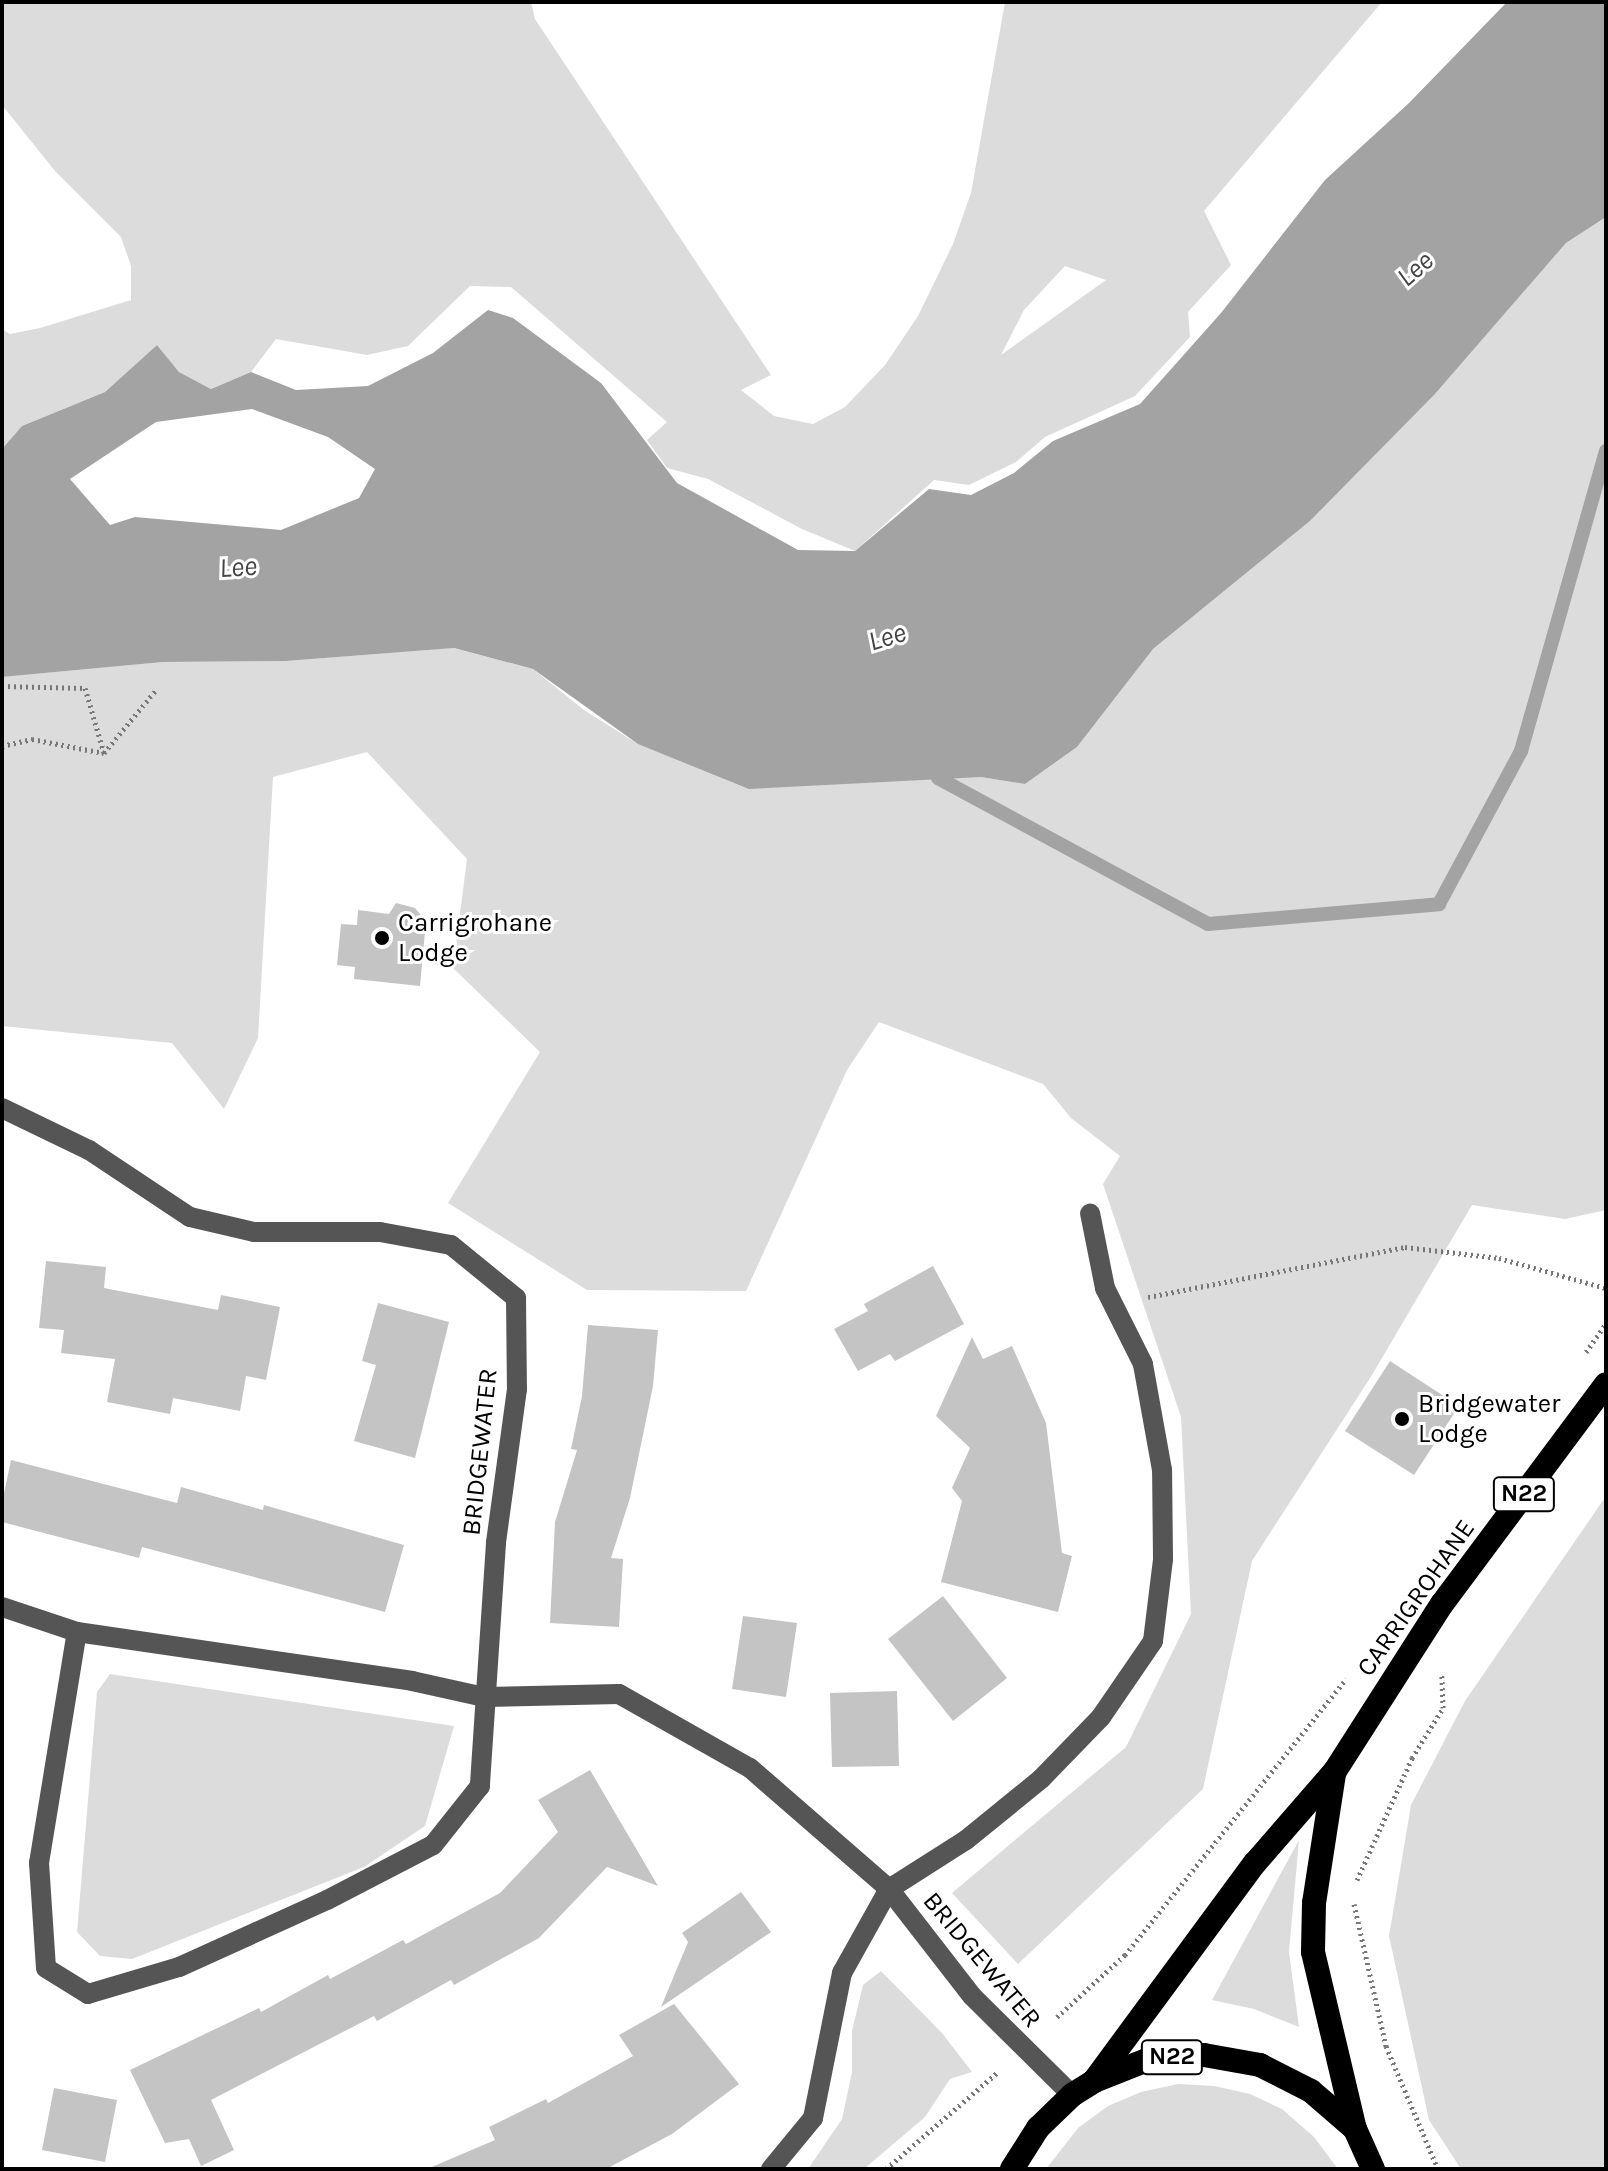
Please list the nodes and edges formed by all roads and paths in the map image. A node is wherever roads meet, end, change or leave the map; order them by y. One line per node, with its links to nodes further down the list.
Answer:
1 (2, 686): 4 (path)
2 (156, 690): 4 (path)
3 (2, 746): 4 (path)
4 (104, 753)
5 (2, 1108): 12 (street, BRIDGEWATER)
6 (1090, 1213): 8 (street, BRIDGEWATER)
7 (1606, 1288): 8 (path)
8 (1116, 1310): 16 (street, BRIDGEWATER)
9 (1606, 1384): 15 (highway, CARRIGROHANE / N22)
10 (2, 1607): 11 (street, BRIDGEWATER)
11 (77, 1632): 12 (street, BRIDGEWATER); 12 (street, BRIDGEWATER)
12 (484, 1697): 16 (street, BRIDGEWATER)
13 (1330, 1700): 17 (path)
14 (1412, 1758): 26 (path)
15 (1335, 1771): 19 (highway, CARRIGROHANE / N22); 21 (highway, CARRIGROHANE / N22)
16 (889, 1889): 20 (street, BRIDGEWATER); 22 (street, BRIDGEWATER)
17 (1057, 2017)
18 (997, 2073): 23 (path)
19 (1094, 2081): 20 (highway, N22); 21 (highway, N22)
20 (1072, 2095): 24 (highway, N22)
21 (1355, 2129): 25 (highway, N22)
22 (771, 2169)
23 (886, 2169)
24 (1012, 2169)
25 (1373, 2169)
26 (1438, 2169)

